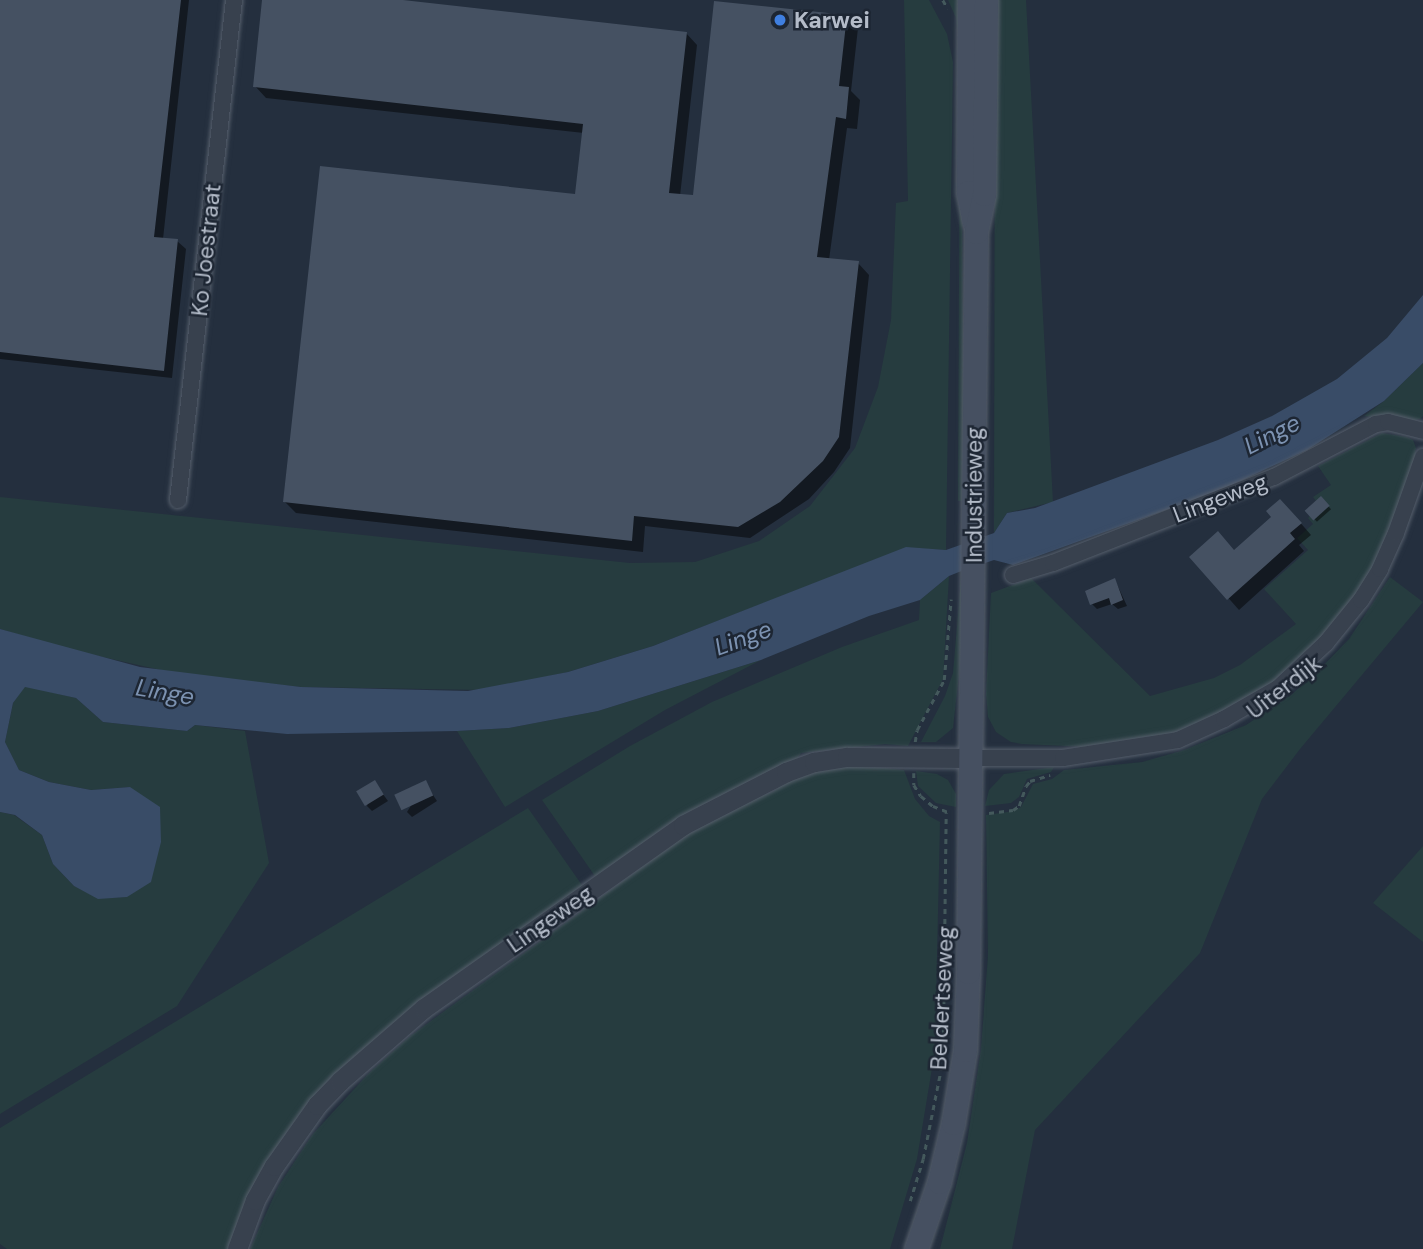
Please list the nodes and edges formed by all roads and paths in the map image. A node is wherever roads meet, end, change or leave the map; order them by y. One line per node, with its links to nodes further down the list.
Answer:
1 (234, 0): 7 (street, Ko Joestraat)
2 (969, 0): 4 (main road, Industrieweg)
3 (986, 0): 4 (main road, Industrieweg)
4 (976, 232): 11 (main road, Industrieweg)
5 (1423, 431): 8 (street, Lingeweg)
6 (1423, 457): 11 (street, Uiterdijk)
7 (178, 500)
8 (1013, 575)
9 (951, 594): 10 (path, Industrieweg)
10 (915, 758): 11 (street, Lingeweg); 14 (path); 16 (street, Lingeweg)
11 (970, 758): 13 (main road, Beldertseweg)
12 (1056, 772): 13 (path)
13 (970, 812): 14 (path); 17 (main road, Beldertseweg)
14 (946, 813): 15 (path, Beldertseweg)
15 (908, 1210)
16 (237, 1249)
17 (916, 1249)

